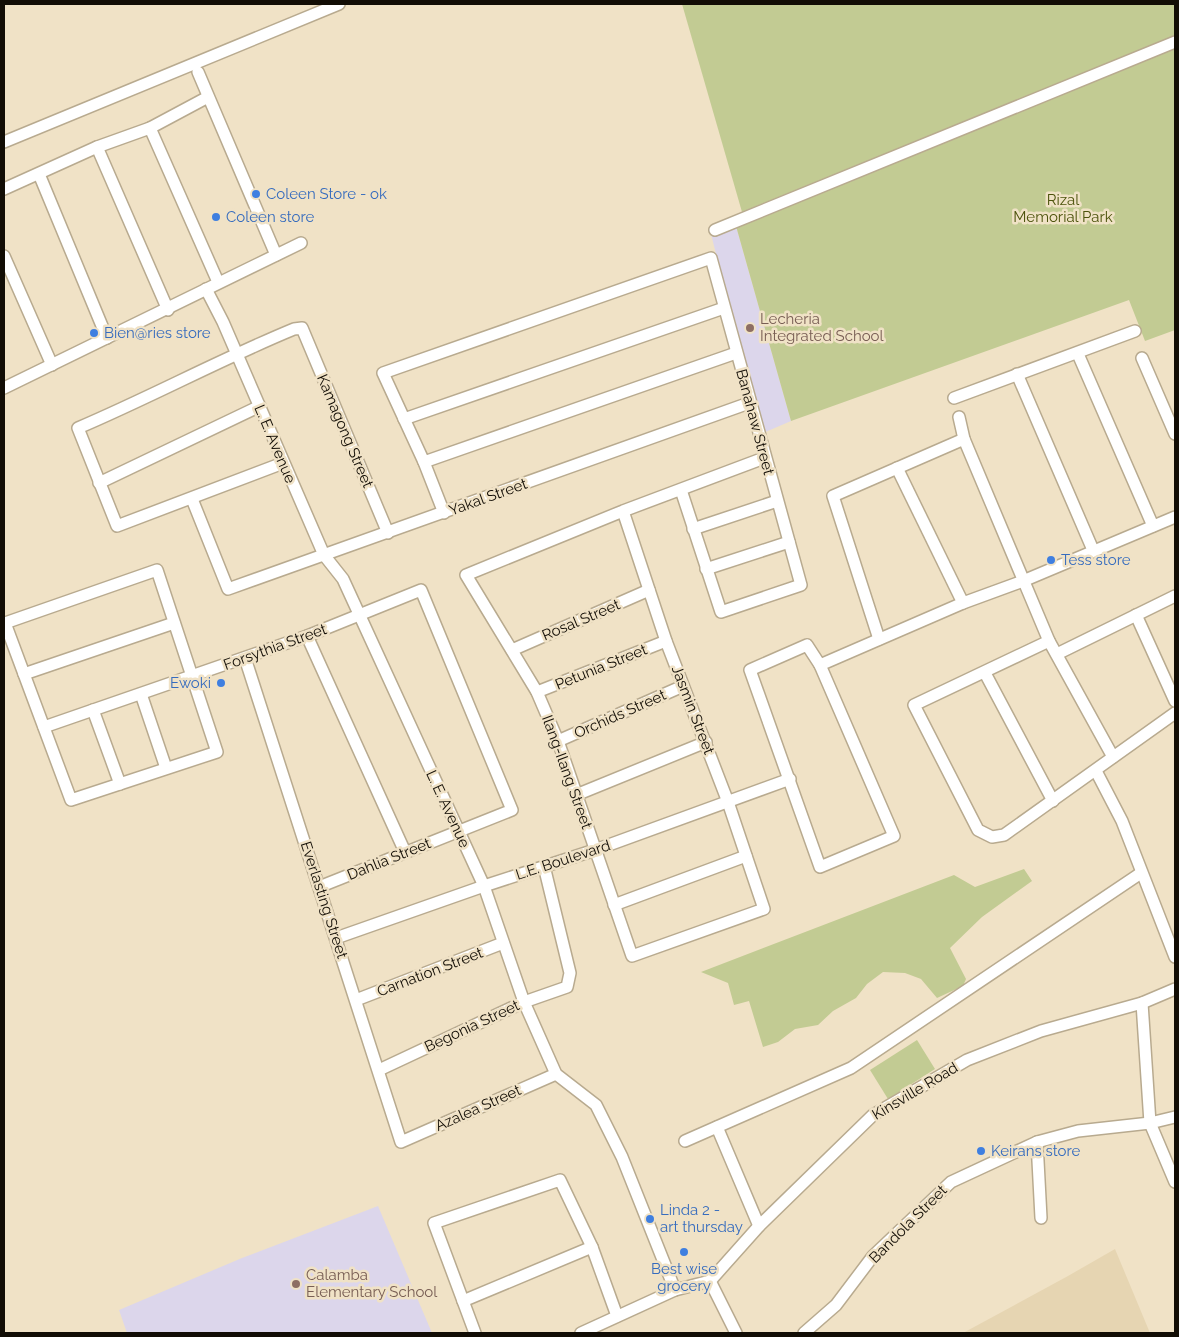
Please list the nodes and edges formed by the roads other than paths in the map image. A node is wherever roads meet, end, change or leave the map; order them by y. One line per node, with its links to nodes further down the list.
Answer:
1 (339, 4): 6 (street)
2 (1175, 42): 10 (street)
3 (198, 72): 4 (street)
4 (208, 97): 5 (street); 12 (street)
5 (150, 128): 7 (street); 14 (street)
6 (4, 142)
7 (98, 147): 8 (street); 17 (street)
8 (39, 174): 9 (street); 19 (street)
9 (4, 189)
10 (715, 230)
11 (301, 243): 12 (street)
12 (276, 255): 14 (street)
13 (4, 256): 24 (street)
14 (218, 282): 15 (street)
15 (206, 289): 17 (street); 20 (street, L. E. Avenue)
16 (724, 308): 21 (street, Banahaw Street); 31 (street); 31 (street, Banahaw Street)
17 (168, 310): 19 (street)
18 (1135, 331): 22 (street)
19 (107, 338): 24 (street)
20 (236, 352): 29 (street, L. E. Avenue); 38 (street); 47 (street, Kamagong Street)
21 (736, 353): 28 (street, Banahaw Street); 35 (street)
22 (1078, 354): 25 (street); 45 (street)
23 (1142, 358): 32 (street)
24 (52, 365): 26 (street)
25 (1017, 374): 27 (street); 49 (street)
26 (4, 388)
27 (954, 398)
28 (749, 403): 34 (street, Banahaw Street); 43 (street, Yakal Street)
29 (260, 406): 36 (street, L. E. Avenue); 38 (street)
30 (959, 417): 33 (street)
31 (404, 419): 35 (street)
32 (1175, 434)
33 (964, 439): 37 (street); 52 (street)
34 (764, 458): 39 (street); 41 (street, Banahaw Street)
35 (424, 462): 43 (street)
36 (283, 463): 40 (street); 50 (street, L. E. Avenue)
37 (896, 468): 55 (street); 60 (street)
38 (99, 484): 40 (street)
39 (681, 490): 42 (street); 46 (street)
40 (192, 499): 50 (street, Yakal Street)
41 (777, 501): 46 (street); 48 (street, Banahaw Street)
42 (623, 511): 53 (street, Jasmin Street); 63 (street, Ilang-Ilang Street)
43 (444, 513): 47 (street, Yakal Street)
44 (1175, 517): 45 (street)
45 (1152, 526): 49 (street)
46 (692, 530): 51 (street)
47 (388, 533): 50 (street, Yakal Street)
48 (789, 542): 51 (street); 51 (street, Banahaw Street)
49 (1093, 550): 52 (street)
50 (324, 555): 56 (street, L. E. Avenue)
51 (706, 569)
52 (1023, 581): 55 (street); 62 (street)
53 (649, 590): 61 (street, Jasmin Street); 63 (street, Rosal Street)
54 (1175, 596): 57 (street)
55 (963, 603): 60 (street)
56 (358, 615): 59 (street, Forsythia Street); 87 (street, L. E. Avenue); 87 (street, Forsythia Street)
57 (1136, 615): 64 (street); 73 (street)
58 (174, 622): 68 (street); 68 (street); 69 (street)
59 (307, 636): 65 (street, Forsythia Street); 89 (street)
60 (879, 639): 66 (street)
61 (666, 641): 70 (street, Jasmin Street); 71 (street, Petunia Street)
62 (1049, 641): 64 (street); 67 (street)
63 (512, 650): 71 (street, Ilang-Ilang Street)
64 (1057, 654): 79 (street)
65 (245, 658): 69 (street, Forsythia Street); 94 (street, Everlasting Street)
66 (820, 665): 82 (street); 82 (street)
67 (985, 673): 85 (street); 85 (street)
68 (24, 674): 76 (street)
69 (192, 677): 72 (street, Forsythia Street); 80 (street)
70 (683, 686): 77 (street, Orchids Street); 78 (street, Jasmin Street)
71 (537, 692): 77 (street, Ilang-Ilang Street)
72 (141, 694): 74 (street, Forsythia Street); 80 (street)
73 (1175, 701)
74 (93, 710): 76 (street, Forsythia Street); 83 (street)
75 (1175, 712): 79 (street)
76 (44, 727): 83 (street)
77 (558, 742): 84 (street, Ilang-Ilang Street)
78 (706, 742): 84 (street); 86 (street, Jasmin Street)
79 (1112, 757): 81 (street)
80 (166, 768): 83 (street)
81 (1096, 771): 85 (street); 92 (street)
82 (790, 779): 86 (street, L.E. Boulevard)
83 (120, 784)
84 (576, 795): 88 (street, Ilang-Ilang Street)
85 (1052, 801)
86 (728, 802): 88 (street, L.E. Boulevard); 90 (street, Jasmin Street)
87 (459, 831): 89 (street, Dahlia Street); 93 (street, L. E. Avenue)
88 (595, 850): 91 (street, L.E. Boulevard); 95 (street, Ilang-Ilang Street)
89 (405, 852): 94 (street, Dahlia Street)
90 (746, 856): 95 (street); 98 (street, Jasmin Street)
91 (544, 866): 93 (street, L.E. Boulevard); 102 (street, Begonia Street)
92 (1141, 873): 99 (street); 108 (street)
93 (484, 886): 96 (street, L.E. Boulevard); 97 (street, L. E. Avenue)
94 (319, 887): 96 (street, Everlasting Street)
95 (614, 906): 98 (street, Ilang-Ilang Street)
96 (336, 938): 101 (street, Everlasting Street)
97 (503, 943): 101 (street, Carnation Street); 102 (street, L. E. Avenue)
98 (632, 956)
99 (1175, 957)
100 (1175, 989): 103 (street, Kinsville Road)
101 (356, 1000): 104 (street, Everlasting Street)
102 (524, 1002): 104 (street, Begonia Street); 105 (street, L. E. Avenue)
103 (1142, 1003): 107 (street); 114 (street, Kinsville Road)
104 (379, 1070): 110 (street, Everlasting Street)
105 (556, 1074): 110 (street, Azalea Street); 117 (street, L. E. Avenue)
106 (1175, 1117): 107 (street, Bandola Street)
107 (1150, 1123): 111 (street, Bandola Street); 112 (street)
108 (717, 1127): 109 (street); 114 (street)
109 (685, 1141)
110 (401, 1142)
111 (1037, 1142): 113 (street); 123 (street, Bandola Street)
112 (1175, 1182)
113 (1041, 1218)
114 (759, 1226): 116 (street, Kinsville Road)
115 (592, 1247): 118 (street); 118 (street); 119 (street)
116 (710, 1281): 117 (street); 122 (street)
117 (675, 1290): 119 (street)
118 (463, 1301): 120 (street)
119 (617, 1316): 121 (street)
120 (475, 1333)
121 (581, 1333)
122 (736, 1333)
123 (804, 1333)

